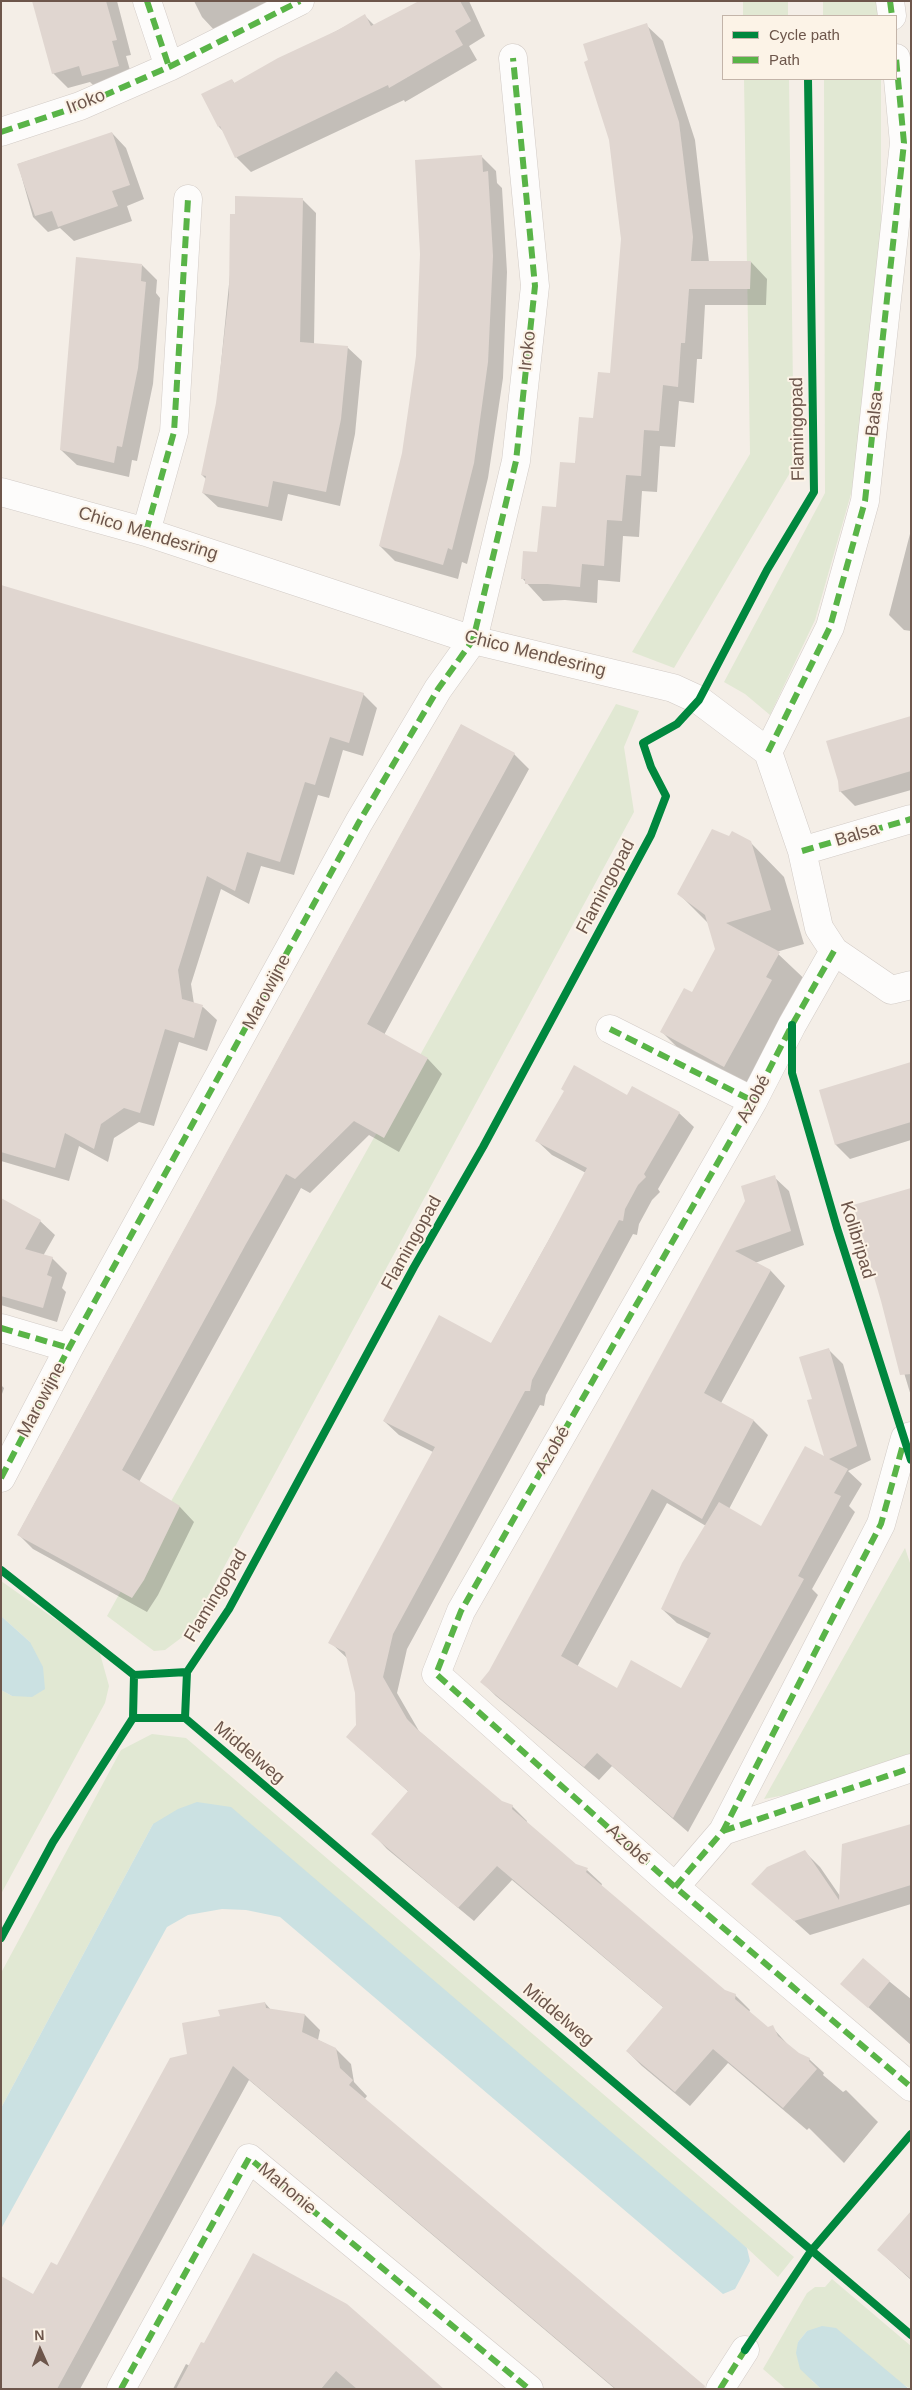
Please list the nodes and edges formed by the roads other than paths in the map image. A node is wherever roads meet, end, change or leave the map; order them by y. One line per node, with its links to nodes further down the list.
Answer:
1 (147, 1): 6 (street)
2 (300, 1): 6 (street, Iroko)
3 (890, 1): 4 (street)
4 (892, 15)
5 (513, 58): 12 (street, Iroko)
6 (169, 67): 8 (street, Iroko)
7 (897, 68): 13 (street, Balsa)
8 (1, 132)
9 (188, 199): 11 (street)
10 (1, 492): 11 (street, Chico Mendesring)
11 (146, 532): 12 (street, Chico Mendesring)
12 (473, 640): 13 (street, Chico Mendesring); 21 (street, Marowijne)
13 (768, 752): 15 (street)
14 (911, 819): 15 (street, Balsa)
15 (802, 851): 16 (street)
16 (834, 951): 17 (street); 19 (street, Azobé)
17 (911, 985)
18 (610, 1029): 19 (street)
19 (753, 1102): 26 (street, Azobé)
20 (1, 1328): 21 (street, Marowijne)
21 (69, 1348): 23 (street, Marowijne)
22 (911, 1436): 25 (street)
23 (1, 1478)
24 (911, 1768): 25 (street)
25 (723, 1831): 26 (street)
26 (675, 1887): 27 (street, Azobé)
27 (911, 2087)
28 (745, 2350): 31 (street)
29 (121, 2389): 30 (street, Mahonie)
30 (529, 2389)
31 (720, 2389)

